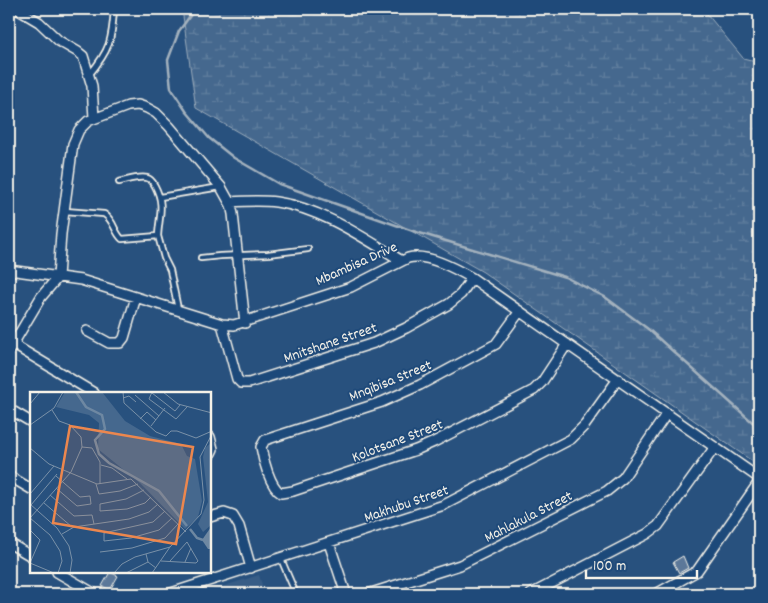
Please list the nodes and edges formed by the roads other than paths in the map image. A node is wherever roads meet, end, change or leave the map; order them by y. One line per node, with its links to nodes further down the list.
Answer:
1 (17, 9): 3 (street)
2 (114, 9): 3 (lane)
3 (89, 75): 4 (street)
4 (94, 118): 6 (street); 9 (street)
5 (119, 182): 7 (lane)
6 (221, 187): 7 (lane); 8 (street)
7 (160, 197): 10 (lane)
8 (230, 202): 12 (street); 14 (street)
9 (65, 211): 10 (lane); 16 (street)
10 (158, 236): 19 (lane)
11 (308, 249): 12 (lane)
12 (238, 255): 13 (lane); 21 (street)
13 (201, 258)
14 (402, 260): 17 (street, Mbambisa Drive); 21 (street, Mbambisa Drive)
15 (9, 270): 16 (street, Mbambisa Drive)
16 (58, 277): 18 (street, Mbambisa Drive); 25 (street)
17 (472, 278): 20 (street, Mbambisa Drive); 22 (street, Mnitshane Street)
18 (136, 297): 19 (street, Mbambisa Drive); 23 (street)
19 (178, 309): 22 (street, Mbambisa Drive)
20 (520, 310): 24 (street, Mbambisa Drive); 32 (street, Mnqibisa Street)
21 (245, 322): 22 (street, Mbambisa Drive)
22 (222, 324)
23 (87, 331)
24 (567, 344): 26 (street, Mbambisa Drive); 32 (street, Kolotsane Street)
25 (10, 346): 27 (street)
26 (618, 379): 29 (street, Mbambisa Drive); 39 (street, Makhubu Street)
27 (92, 392)
28 (9, 408): 30 (street)
29 (667, 413): 31 (street, Mbambisa Drive); 48 (street, Mahlakula Street)
30 (30, 421)
31 (715, 447): 34 (street, Mbambisa Drive); 49 (street)
32 (262, 453)
33 (9, 476): 36 (street)
34 (759, 478)
35 (759, 482): 50 (street)
36 (30, 488)
37 (211, 517): 42 (street)
38 (9, 543): 40 (street)
39 (328, 543): 41 (street, Makhubu Street); 47 (street)
40 (30, 555)
41 (280, 559): 42 (street, Makhubu Street); 46 (lane)
42 (251, 568): 45 (street, Makhubu Street)
43 (59, 573): 44 (street)
44 (95, 594)
45 (168, 594)
46 (296, 594)
47 (346, 594)
48 (368, 594)
49 (531, 594)
50 (656, 594)

